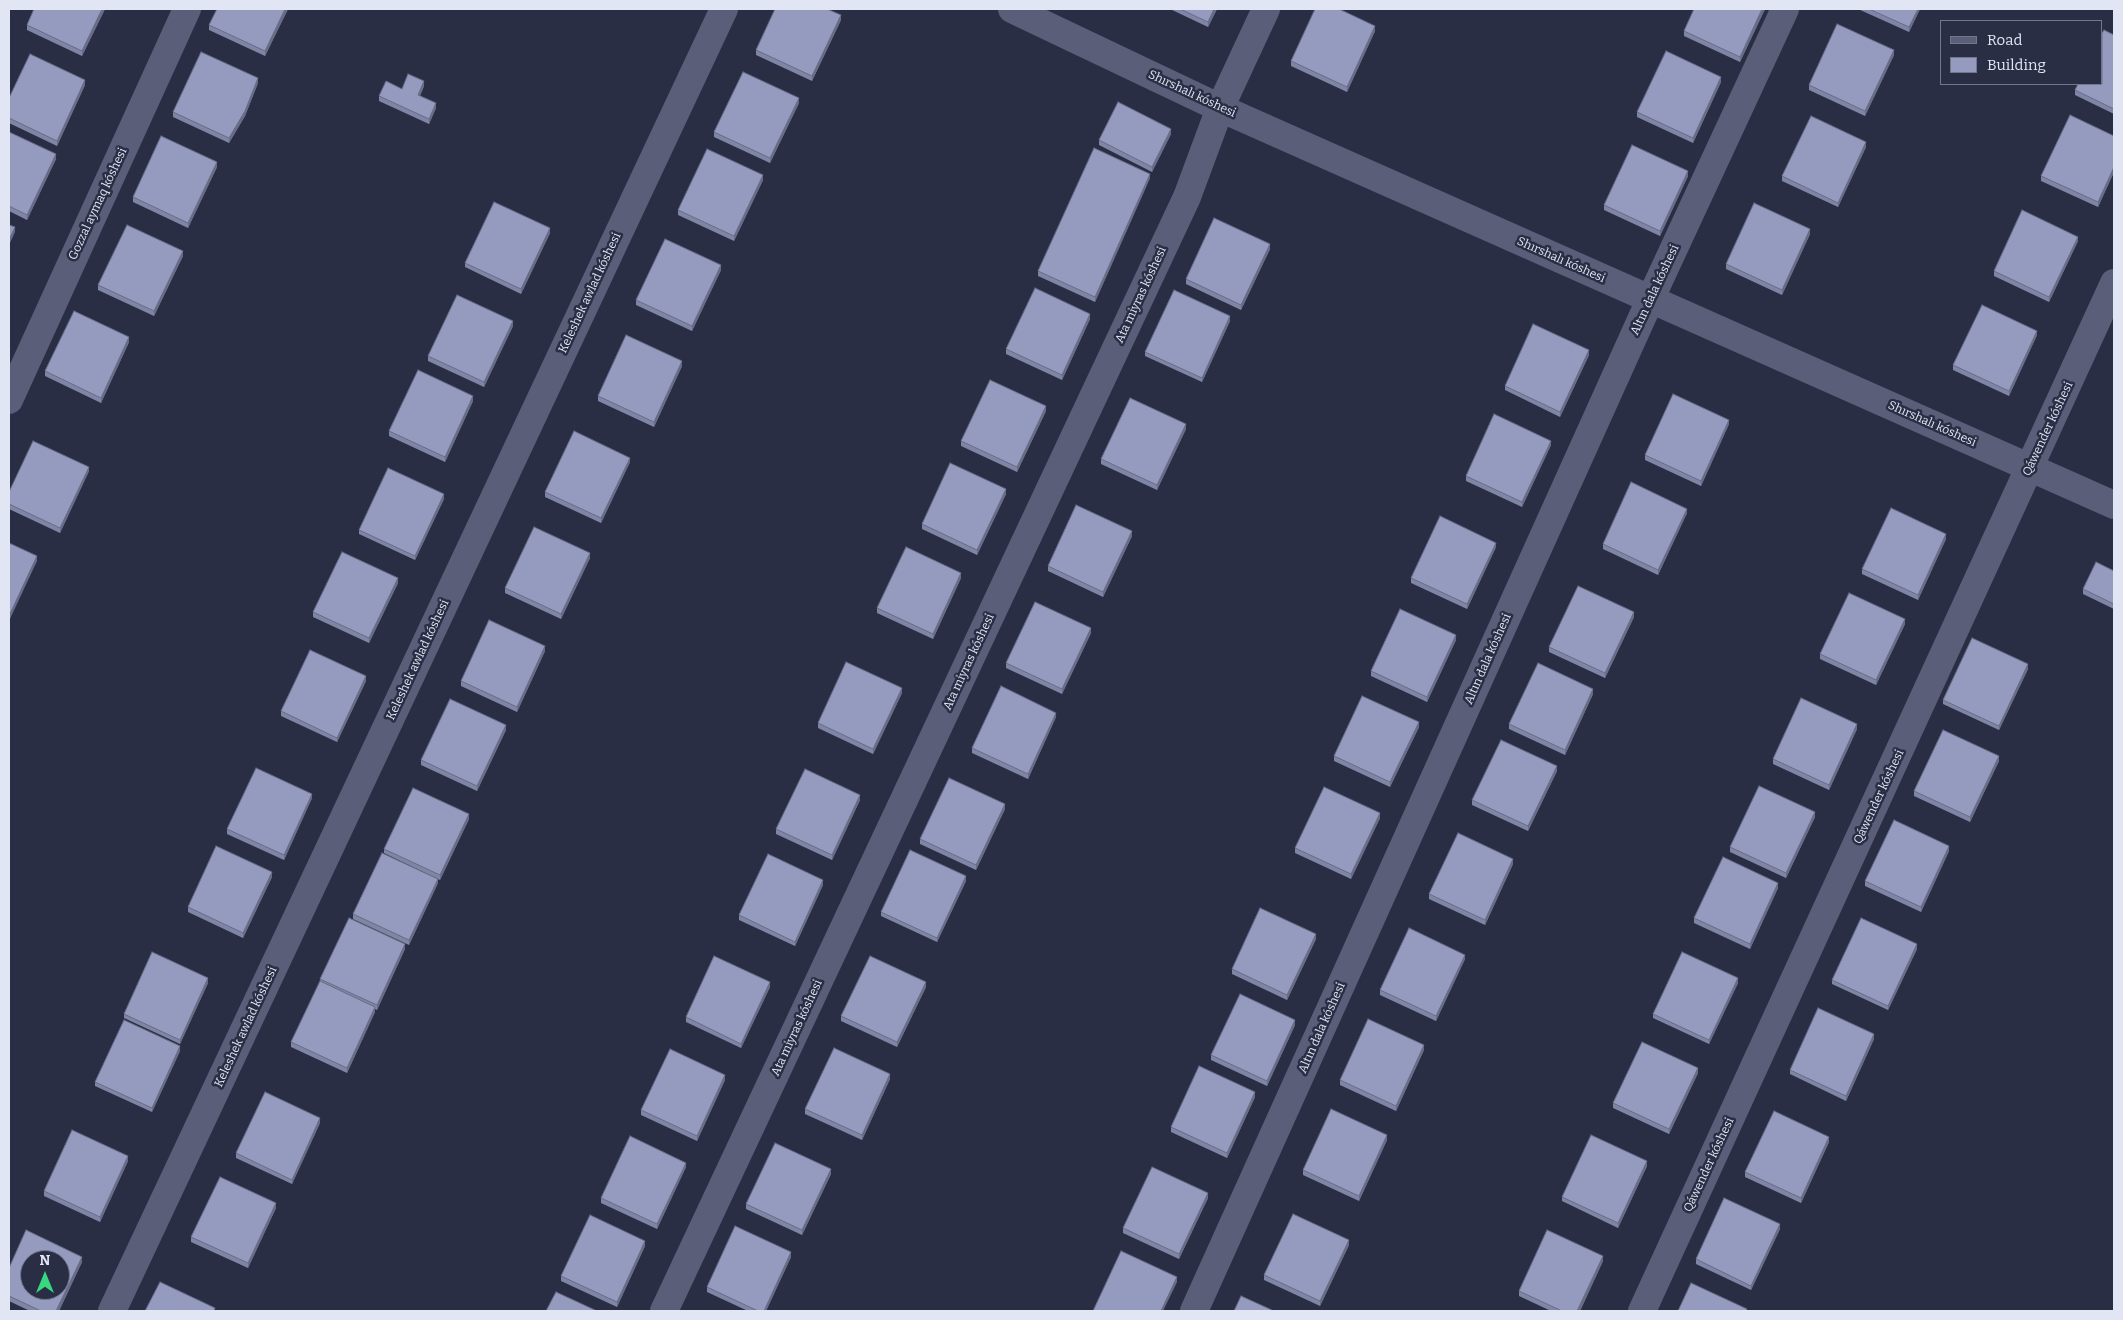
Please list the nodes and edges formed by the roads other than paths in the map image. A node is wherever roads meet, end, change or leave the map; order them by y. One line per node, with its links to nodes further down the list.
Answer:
1 (188, 9): 9 (street, Gozzal aymaq kóshesi)
2 (724, 9): 12 (street, Keleshek awlad kóshesi)
3 (1012, 9): 6 (street, Shırshalı kóshesi)
4 (1266, 9): 6 (street, Ata miyras kóshesi)
5 (1786, 9): 8 (street, Altın dala kóshesi)
6 (1220, 108): 8 (street, Shırshalı kóshesi); 13 (street, Ata miyras kóshesi)
7 (2114, 283): 10 (street, Qáwender kóshesi)
8 (1650, 300): 10 (street, Shırshalı kóshesi); 14 (street, Altın dala kóshesi)
9 (9, 400)
10 (2030, 468): 11 (street, Shırshalı kóshesi); 15 (street, Qáwender kóshesi)
11 (2114, 504)
12 (112, 1311)
13 (664, 1311)
14 (1194, 1311)
15 (1642, 1311)

